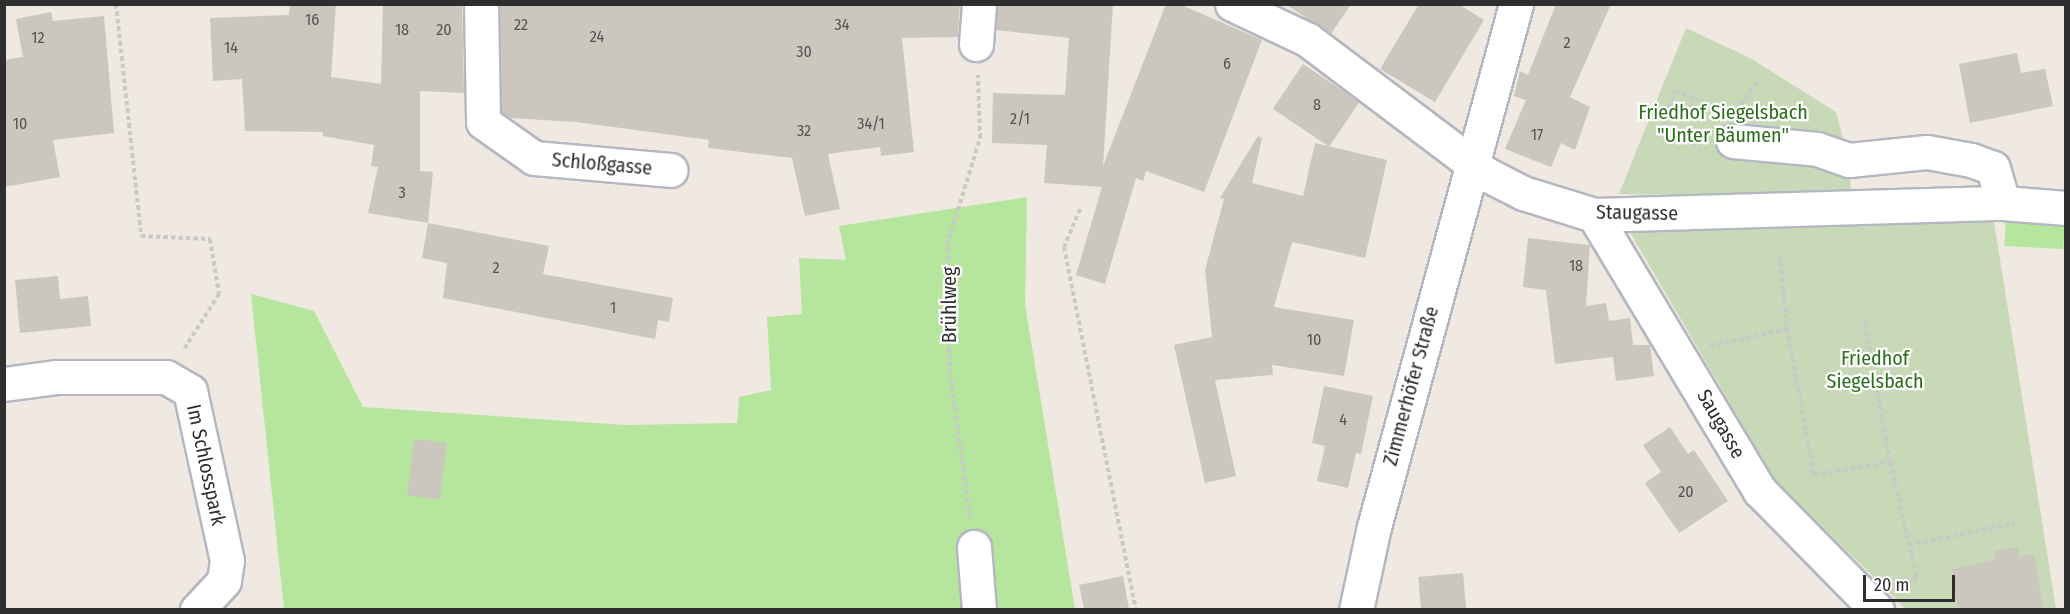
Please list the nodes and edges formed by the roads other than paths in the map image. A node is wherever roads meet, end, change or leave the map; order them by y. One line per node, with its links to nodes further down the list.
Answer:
1 (481, 4): 8 (street, Schloßgasse)
2 (979, 4): 5 (street)
3 (1232, 4): 7 (street, Staugasse)
4 (1516, 4): 7 (street, Zimmerhöfer Straße)
5 (976, 44)
6 (1734, 127): 9 (street)
7 (1470, 164): 11 (street, Staugasse); 17 (street, Zimmerhöfer Straße)
8 (670, 170)
9 (2003, 203): 10 (street, Staugasse); 11 (street, Staugasse)
10 (2066, 208)
11 (1594, 215): 14 (street, Saugasse)
12 (4, 384): 15 (street, Im Schlosspark)
13 (974, 547): 16 (street)
14 (1873, 606)
15 (197, 609)
16 (979, 609)
17 (1356, 609)

